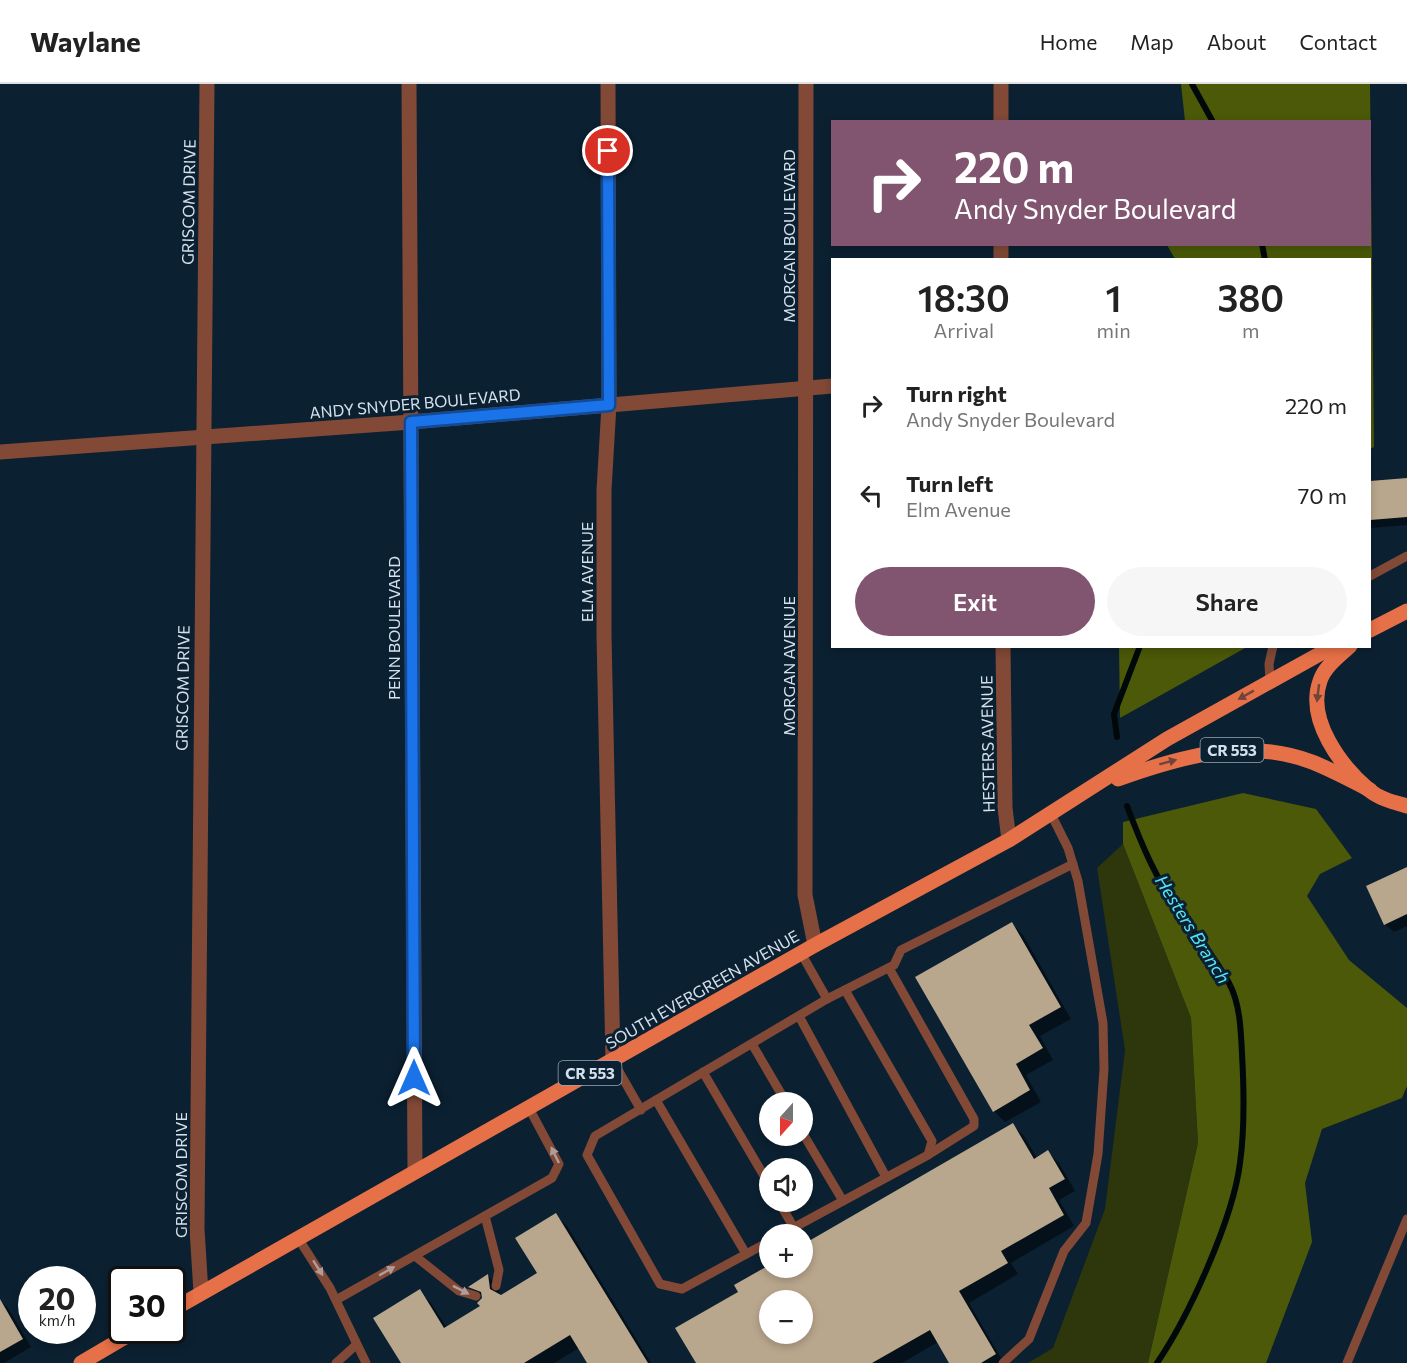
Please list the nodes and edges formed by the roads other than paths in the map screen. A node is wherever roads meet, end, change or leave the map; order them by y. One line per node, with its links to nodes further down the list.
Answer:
1 (207, 84): 11 (street, GRISCOM DRIVE)
2 (409, 84): 10 (street, PENN BOULEVARD)
3 (608, 84): 9 (street, ELM AVENUE)
4 (806, 84): 8 (street, MORGAN BOULEVARD)
5 (1001, 84): 6 (street)
6 (1001, 120)
7 (831, 386): 8 (street, ANDY SNYDER BOULEVARD)
8 (806, 387): 9 (street, ANDY SNYDER BOULEVARD); 30 (street, MORGAN AVENUE)
9 (609, 405): 10 (street, ANDY SNYDER BOULEVARD); 37 (street, ELM AVENUE)
10 (411, 422): 11 (street, ANDY SNYDER BOULEVARD); 46 (street, PENN BOULEVARD)
11 (204, 438): 12 (street, ANDY SNYDER BOULEVARD); 57 (street, GRISCOM DRIVE)
12 (0, 452)
13 (1407, 556): 14 (lane)
14 (1371, 575)
15 (1403, 612): 16 (main road)
16 (1371, 629)
17 (1003, 648): 28 (street, HESTERS AVENUE)
18 (1272, 648): 21 (lane)
19 (1330, 648): 21 (main road, SOUTH EVERGREEN AVENUE / CR 553)
20 (1348, 648): 23 (main road, one-way to 23)
21 (1270, 682): 22 (main road, SOUTH EVERGREEN AVENUE / CR 553, one-way to 22)
22 (1093, 788): 23 (main road, SOUTH EVERGREEN AVENUE / CR 553, one-way to 23); 26 (main road, SOUTH EVERGREEN AVENUE / CR 553)
23 (1370, 790): 24 (main road)
24 (1386, 800): 25 (main road); 27 (main road)
25 (1407, 806)
26 (1051, 814): 28 (main road, SOUTH EVERGREEN AVENUE / CR 553); 29 (lane)
27 (1407, 817)
28 (1009, 840): 30 (main road, SOUTH EVERGREEN AVENUE / CR 553)
29 (1073, 864): 32 (lane); 66 (lane)
30 (815, 945): 31 (main road, SOUTH EVERGREEN AVENUE / CR 553)
31 (801, 952): 34 (lane); 37 (main road, SOUTH EVERGREEN AVENUE / CR 553)
32 (890, 968): 33 (lane); 44 (lane)
33 (845, 990): 34 (lane); 44 (lane)
34 (827, 999): 35 (lane)
35 (799, 1016): 36 (lane); 47 (lane)
36 (752, 1044): 38 (lane); 39 (lane)
37 (613, 1061): 41 (main road, SOUTH EVERGREEN AVENUE / CR 553); 42 (lane)
38 (704, 1072): 40 (lane); 45 (lane)
39 (780, 1092)
40 (656, 1100): 42 (lane); 54 (lane)
41 (529, 1108): 46 (main road, SOUTH EVERGREEN AVENUE / CR 553); 49 (lane, one-way to 41)
42 (641, 1110): 54 (lane)
43 (810, 1146): 48 (lane)
44 (928, 1155): 47 (lane)
45 (759, 1167)
46 (415, 1171): 52 (main road, SOUTH EVERGREEN AVENUE / CR 553)
47 (886, 1177): 48 (lane)
48 (843, 1201): 51 (lane)
49 (485, 1216): 55 (lane); 56 (lane)
50 (1407, 1220): 67 (lane)
51 (801, 1224)
52 (298, 1238): 57 (main road, SOUTH EVERGREEN AVENUE / CR 553); 59 (lane, one-way to 59)
53 (759, 1247): 54 (lane)
54 (746, 1254)
55 (415, 1256): 58 (lane, one-way to 58); 59 (lane, one-way to 55)
56 (496, 1286)
57 (201, 1293): 60 (main road, SOUTH EVERGREEN AVENUE / CR 553)
58 (476, 1296)
59 (336, 1300): 62 (lane)
60 (186, 1302)
61 (113, 1344): 63 (main road)
62 (356, 1345): 64 (lane); 65 (lane)
63 (81, 1363)
64 (336, 1363)
65 (366, 1363)
66 (1003, 1363)
67 (1347, 1363)

